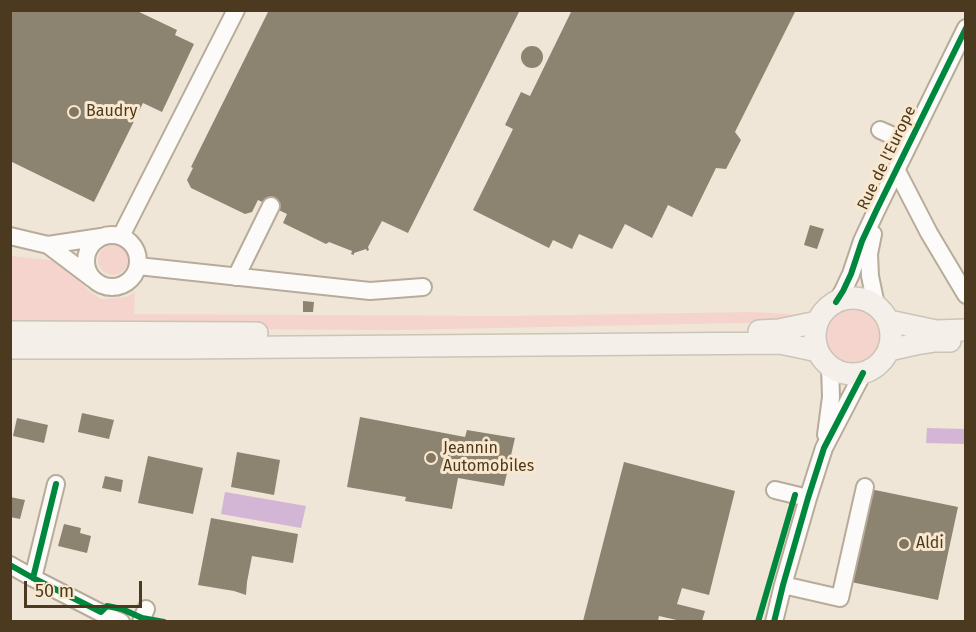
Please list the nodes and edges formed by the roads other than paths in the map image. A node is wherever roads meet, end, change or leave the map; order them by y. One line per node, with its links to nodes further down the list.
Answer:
1 (236, 10): 9 (street)
2 (966, 28): 4 (street, Rue de l'Europe)
3 (880, 130): 4 (street)
4 (909, 144): 5 (street, Rue de l'Europe)
5 (897, 171): 7 (street, Rue de l'Europe); 16 (street)
6 (270, 206): 13 (street)
7 (877, 210): 17 (street, Rue de l'Europe); 18 (street, Rue de l'Europe)
8 (10, 236): 11 (street)
9 (121, 236): 10 (street); 12 (street)
10 (101, 237): 11 (street); 14 (street)
11 (48, 245): 14 (street)
12 (138, 266): 13 (street); 14 (street)
13 (236, 277): 15 (street)
14 (96, 282)
15 (423, 287)
16 (966, 294)
17 (836, 302): 18 (main road); 19 (main road)
18 (882, 313): 20 (main road); 24 (main road)
19 (817, 322): 21 (main road); 25 (main road)
20 (966, 330)
21 (10, 332)
22 (966, 341): 24 (main road)
23 (10, 348): 25 (main road)
24 (889, 350): 26 (main road)
25 (824, 359): 26 (main road); 27 (street)
26 (863, 373): 27 (street)
27 (824, 448): 31 (street)
28 (56, 484): 33 (street)
29 (865, 487): 34 (street)
30 (776, 490): 31 (street)
31 (808, 498): 34 (street)
32 (10, 565): 33 (street)
33 (33, 578): 35 (street)
34 (783, 585): 36 (street)
35 (118, 621)
36 (775, 621)

